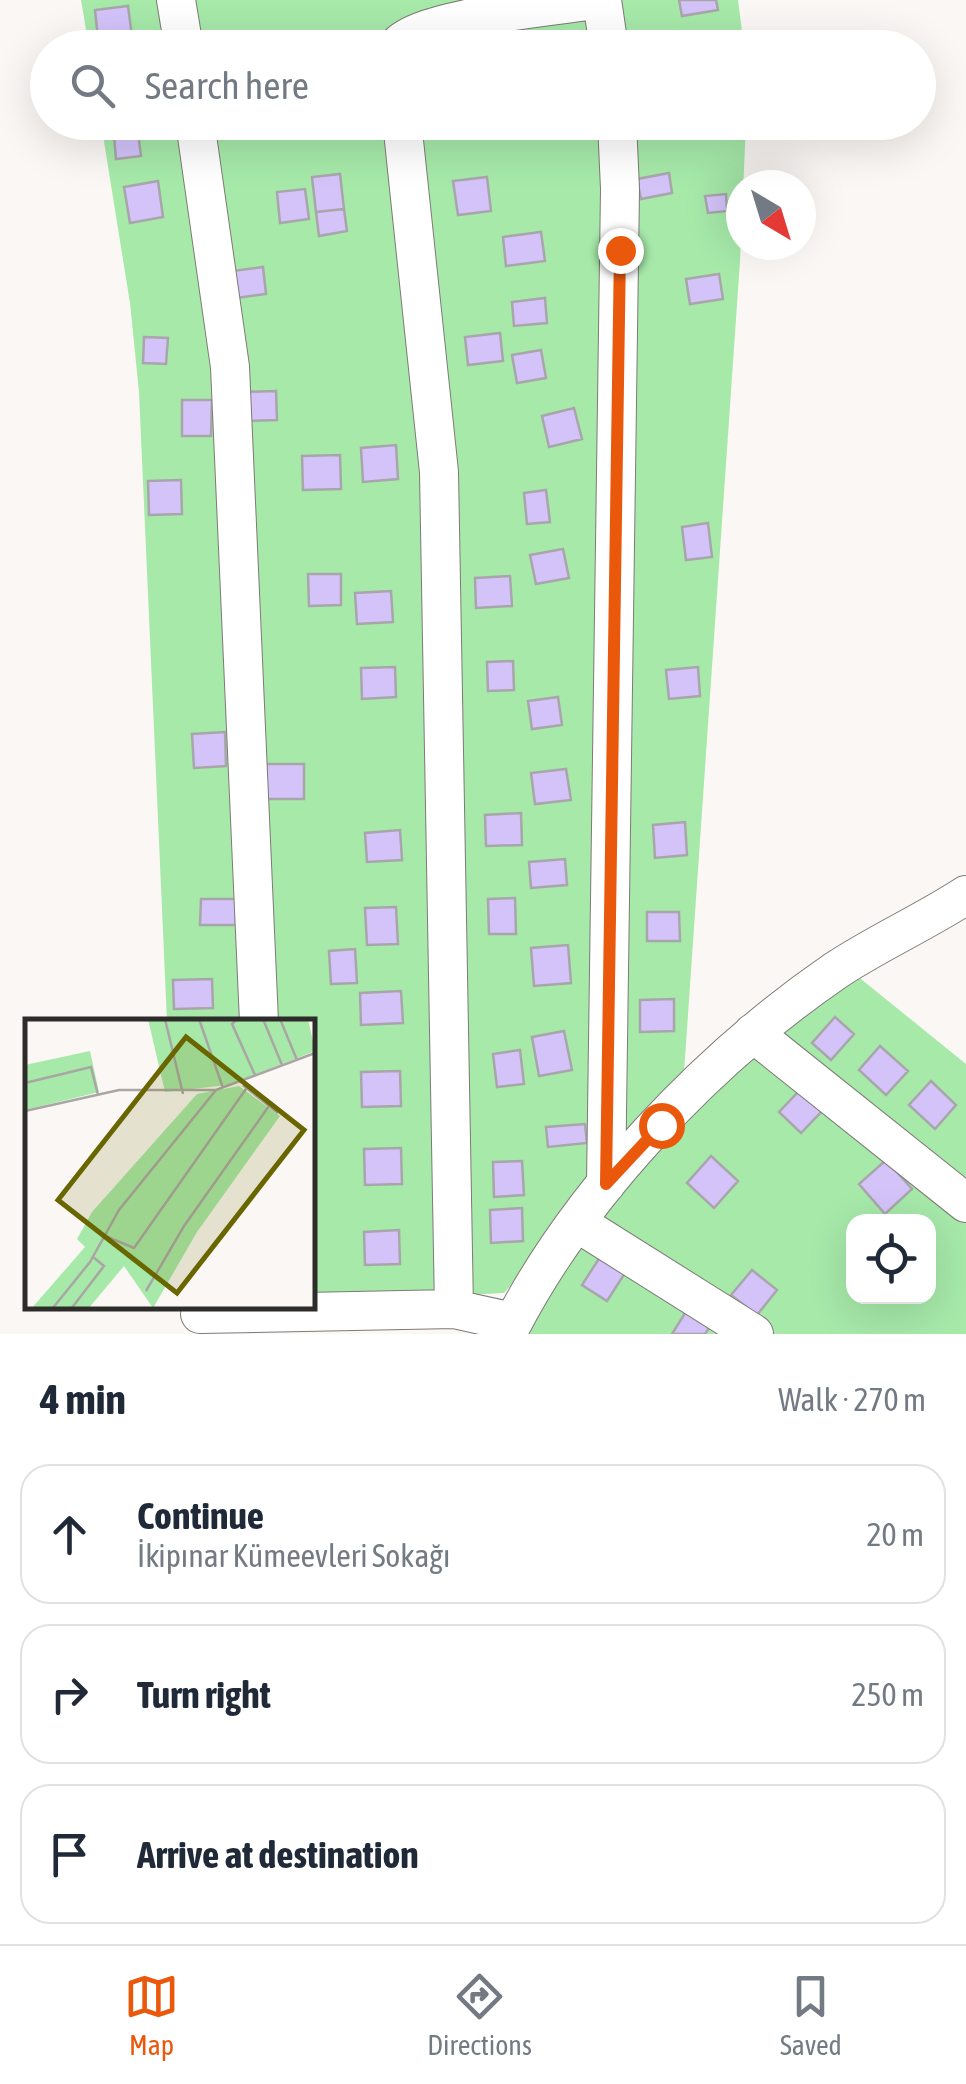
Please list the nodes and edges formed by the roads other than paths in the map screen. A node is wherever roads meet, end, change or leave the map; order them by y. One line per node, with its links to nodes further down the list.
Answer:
1 (176, 0): 3 (street)
2 (598, 0): 4 (street); 5 (street)
3 (181, 30)
4 (421, 30)
5 (605, 30)
6 (198, 140): 10 (street)
7 (404, 140): 16 (street)
8 (618, 140): 12 (street)
9 (966, 896): 11 (street)
10 (260, 1019)
11 (753, 1033): 12 (street); 13 (street)
12 (606, 1184): 14 (street)
13 (966, 1203)
14 (576, 1222): 18 (street); 19 (street)
15 (270, 1310): 16 (street); 17 (street)
16 (454, 1310): 18 (street)
17 (200, 1314)
18 (510, 1328)
19 (754, 1334)

